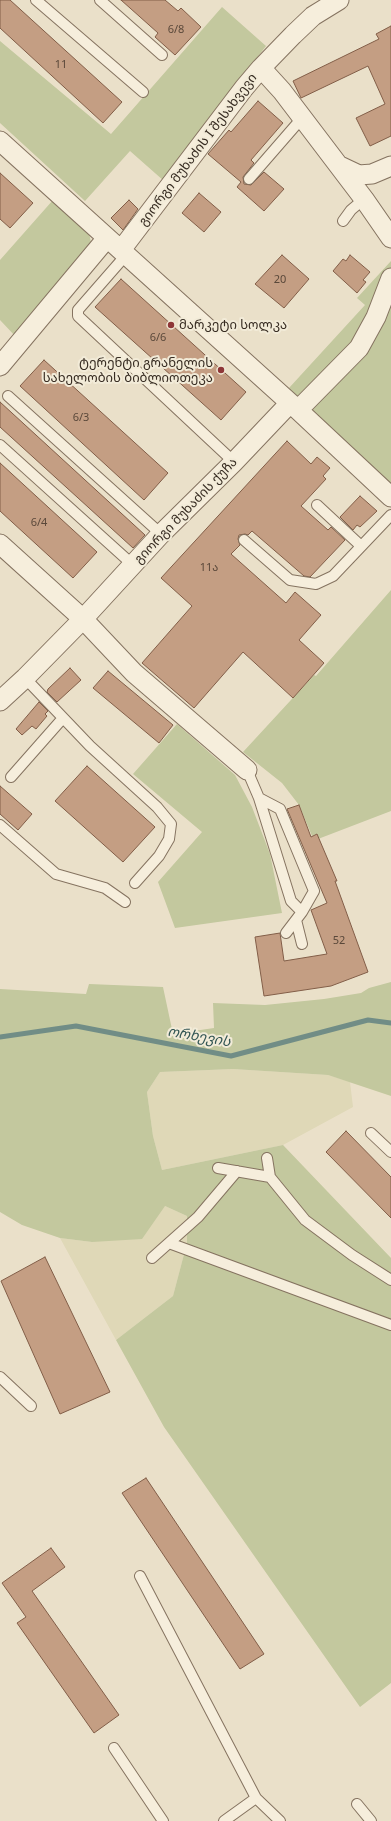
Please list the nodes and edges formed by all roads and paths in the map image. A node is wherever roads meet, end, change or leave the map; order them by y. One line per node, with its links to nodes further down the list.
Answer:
1 (36, 0): 6 (lane)
2 (100, 0): 4 (lane)
3 (339, 0): 5 (street)
4 (162, 55)
5 (261, 68): 7 (street, გიორგი მუხაძის I შესახვევი); 16 (street, გიორგი მუხაძის I შესახვევი)
6 (143, 92)
7 (302, 118): 9 (street, გიორგი მუხაძის I შესახვევი); 11 (lane)
8 (0, 140): 14 (street)
9 (338, 165): 10 (street); 12 (street, გიორგი მუხაძის I შესახვევი)
10 (391, 166)
11 (249, 179)
12 (364, 198): 13 (lane); 15 (street, გიორგი მუხაძის I შესახვევი)
13 (343, 221)
14 (107, 238): 16 (street); 18 (street)
15 (391, 238)
16 (124, 253): 20 (street); 22 (lane)
17 (391, 278): 20 (street, გიორგი მუხაძის ქუჩა)
18 (0, 366)
19 (8, 396): 26 (lane)
20 (294, 406): 22 (street, გიორგი მუხაძის ქუჩა); 23 (street)
21 (0, 445): 30 (lane)
22 (234, 462): 26 (street, გიორგი მუხაძის ქუჩა)
23 (391, 497)
24 (317, 505): 29 (lane)
25 (391, 515): 29 (lane)
26 (162, 534): 30 (street, გიორგი მუხაძის ქუჩა)
27 (244, 540): 29 (lane)
28 (0, 544): 31 (street)
29 (361, 546)
30 (133, 565): 31 (street, გიორგი მუხაძის ქუჩა)
31 (83, 619): 32 (street, გიორგი მუხაძის ქუჩა); 35 (street)
32 (25, 678): 33 (street, გიორგი მუხაძის ქუჩა); 34 (lane)
33 (0, 701)
34 (63, 718): 36 (lane); 39 (lane)
35 (247, 770): 37 (lane)
36 (11, 777)
37 (259, 798): 41 (lane); 41 (lane)
38 (0, 825): 40 (lane)
39 (135, 884)
40 (125, 902)
41 (299, 916): 42 (lane); 43 (lane)
42 (286, 933)
43 (302, 944)
44 (372, 1133): 45 (lane)
45 (391, 1152)
46 (267, 1158): 49 (lane)
47 (218, 1168): 48 (lane)
48 (237, 1171): 49 (lane); 50 (lane)
49 (270, 1177): 52 (lane)
50 (169, 1243): 51 (lane); 53 (lane)
51 (152, 1258)
52 (391, 1280)
53 (391, 1325)
54 (0, 1377): 55 (lane)
55 (31, 1406)
56 (140, 1576): 58 (lane)
57 (114, 1748): 60 (lane)
58 (256, 1798): 61 (lane); 62 (lane)
59 (357, 1804): 63 (lane)
60 (163, 1821)
61 (224, 1821)
62 (280, 1821)
63 (371, 1821)

